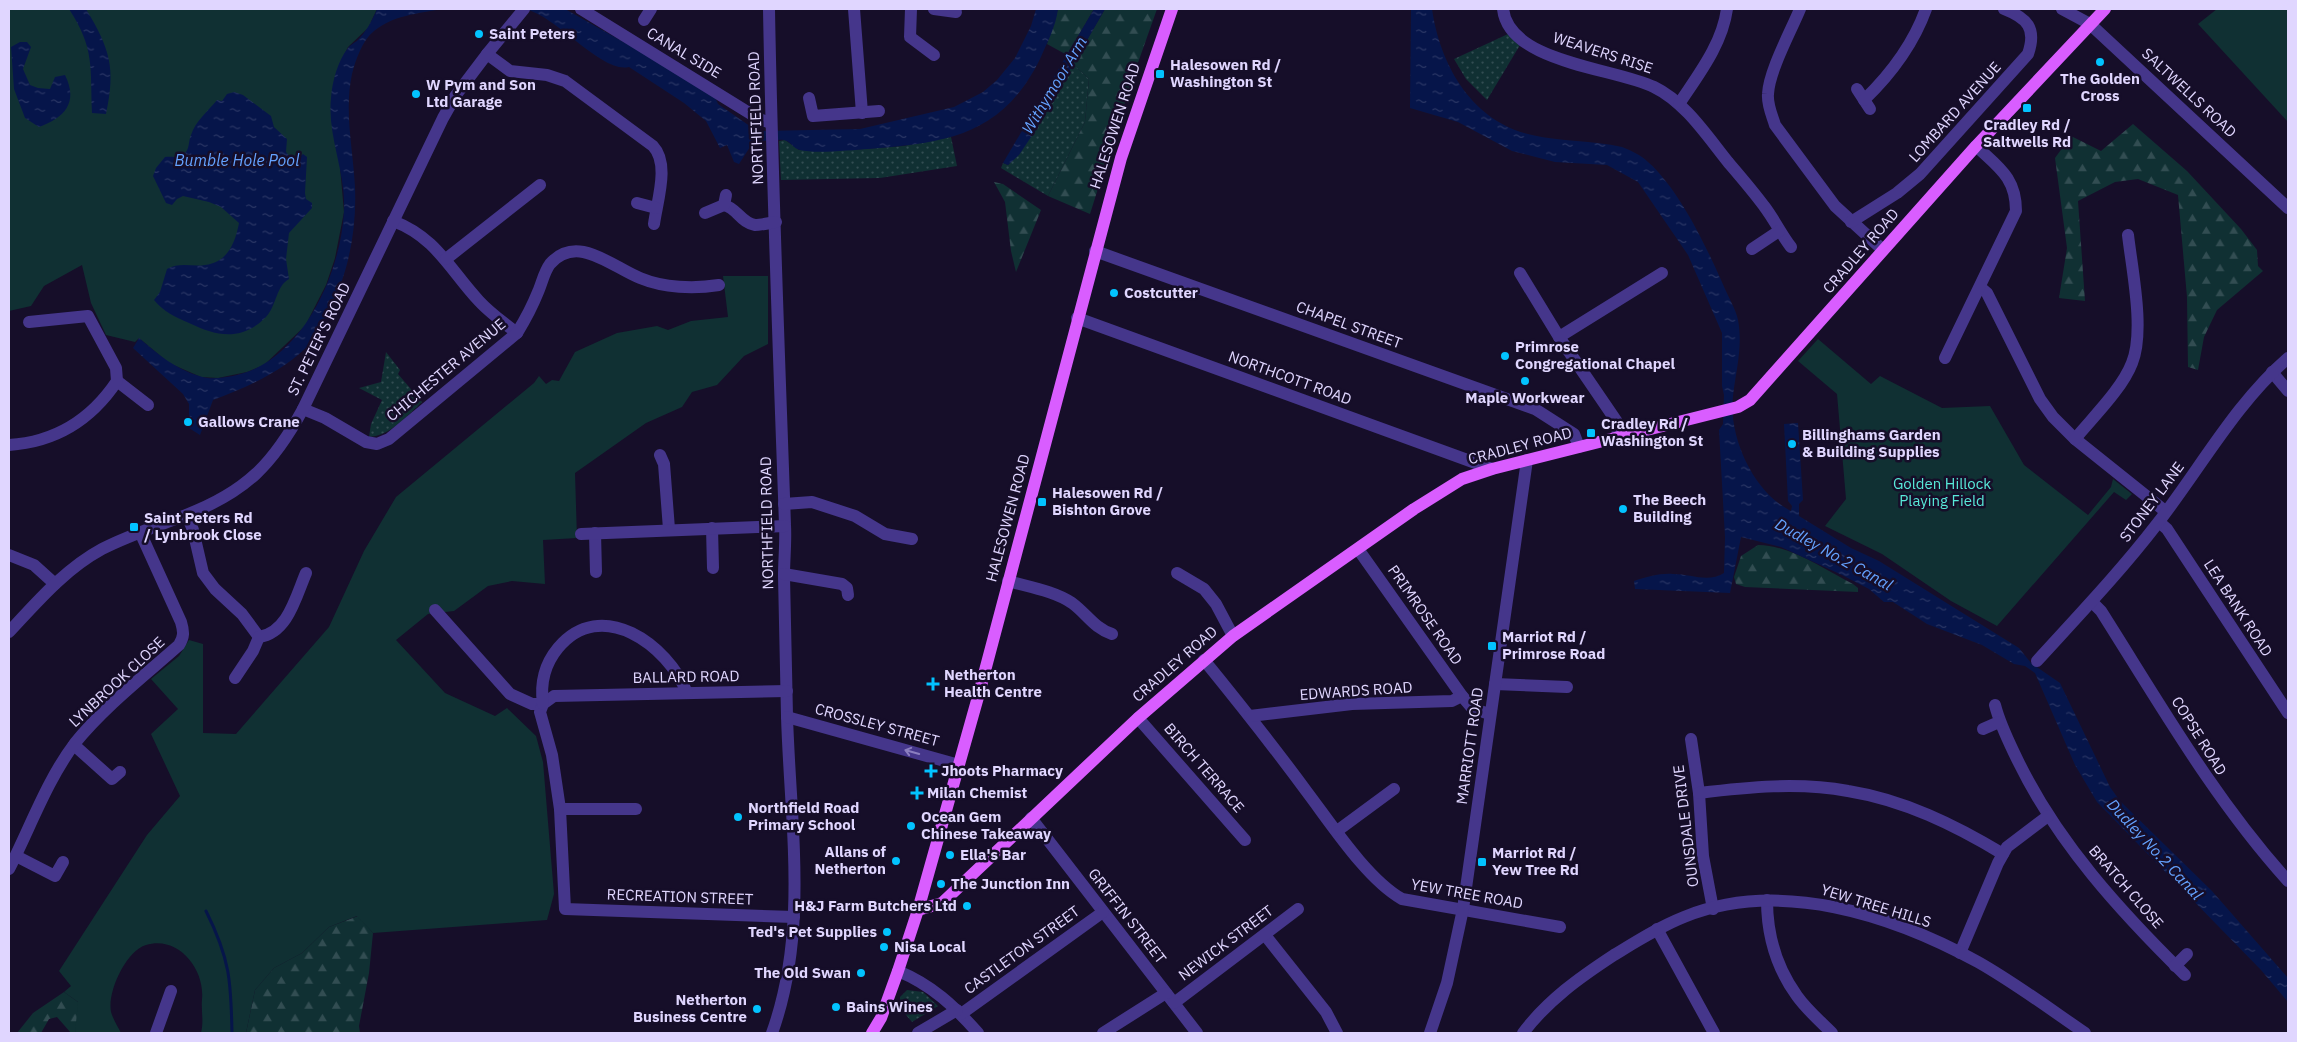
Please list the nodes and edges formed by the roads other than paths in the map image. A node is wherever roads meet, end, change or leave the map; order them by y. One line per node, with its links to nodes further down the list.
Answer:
1 (581, 9): 24 (street, CANAL SIDE)
2 (769, 9): 24 (street, NORTHFIELD ROAD)
3 (854, 9): 23 (street)
4 (911, 9): 18 (street)
5 (934, 9): 15 (street)
6 (1172, 9): 40 (main road, HALESOWEN ROAD)
7 (1502, 9): 21 (street, WEAVERS RISE)
8 (1727, 9): 21 (street)
9 (1800, 9): 33 (street)
10 (1926, 9): 20 (street)
11 (2004, 9): 33 (street, LOMBARD AVENUE)
12 (2062, 9): 16 (street, SALTWELLS ROAD)
13 (2105, 9): 16 (main road, CRADLEY ROAD)
14 (521, 11): 17 (street, ST. PETER'S ROAD)
15 (956, 12)
16 (2090, 24): 25 (main road, CRADLEY ROAD); 29 (street, SALTWELLS ROAD)
17 (487, 54): 28 (street); 31 (street, ST. PETER'S ROAD)
18 (934, 56)
19 (809, 98): 23 (street)
20 (1864, 99)
21 (1679, 104): 35 (street, WEAVERS RISE)
22 (879, 111): 23 (street)
23 (862, 112)
24 (771, 123): 32 (street, NORTHFIELD ROAD)
25 (1976, 146): 39 (main road, CRADLEY ROAD); 45 (street)
26 (540, 185): 41 (street)
27 (637, 204): 28 (street)
28 (656, 208): 34 (street)
29 (2288, 208)
30 (705, 213): 32 (street)
31 (393, 221): 41 (street); 56 (street, ST. PETER'S ROAD)
32 (776, 222): 64 (street, NORTHFIELD ROAD)
33 (1851, 222): 39 (street)
34 (654, 224)
35 (1778, 231): 37 (street, WEAVERS RISE); 38 (street)
36 (2128, 235): 58 (street)
37 (1791, 248)
38 (1752, 249)
39 (1883, 250): 57 (main road, CRADLEY ROAD)
40 (1095, 251): 46 (main road, HALESOWEN ROAD); 60 (street, CHAPEL STREET)
41 (446, 259): 48 (street)
42 (1520, 273): 49 (street)
43 (1662, 273): 49 (street)
44 (719, 285): 48 (street, CHICHESTER AVENUE)
45 (1980, 287): 50 (street); 58 (street, LEA BANK ROAD)
46 (1078, 318): 63 (street, NORTHCOTT ROAD); 81 (main road, HALESOWEN ROAD)
47 (29, 322): 53 (street)
48 (517, 333): 56 (street, CHICHESTER AVENUE)
49 (1559, 337): 57 (street)
50 (1945, 358)
51 (2288, 358): 52 (street, STONEY LANE)
52 (2272, 372): 54 (street); 66 (street, STONEY LANE)
53 (117, 381): 55 (street); 59 (street)
54 (2288, 391)
55 (148, 405)
56 (303, 409): 65 (street, ST. PETER'S ROAD)
57 (1618, 436): 60 (main road, CRADLEY ROAD)
58 (2075, 439): 66 (street, LEA BANK ROAD)
59 (9, 445)
60 (1579, 447): 62 (main road, CRADLEY ROAD)
61 (660, 455): 69 (street)
62 (1527, 460): 63 (main road, CRADLEY ROAD); 93 (street, MARRIOTT ROAD)
63 (1492, 469): 74 (main road, CRADLEY ROAD)
64 (784, 504): 67 (street, NORTHFIELD ROAD); 73 (street)
65 (186, 515): 70 (street, ST. PETER'S ROAD); 89 (street)
66 (2162, 517): 84 (street, STONEY LANE); 100 (street, LEA BANK ROAD)
67 (785, 526): 68 (street); 80 (street, NORTHFIELD ROAD)
68 (712, 528): 69 (street); 76 (street)
69 (669, 529): 71 (street)
70 (140, 532): 82 (street, ST. PETER'S ROAD); 108 (street, LYNBROOK CLOSE)
71 (595, 533): 72 (street); 77 (street)
72 (582, 534)
73 (912, 539)
74 (1358, 549): 88 (main road, CRADLEY ROAD); 97 (street, PRIMROSE ROAD)
75 (9, 555): 82 (street)
76 (714, 568)
77 (596, 572)
78 (306, 573): 89 (street)
79 (1177, 573): 88 (street)
80 (784, 574): 83 (street); 95 (street, NORTHFIELD ROAD)
81 (1008, 582): 87 (street); 109 (main road, HALESOWEN ROAD)
82 (55, 584): 86 (street, ST. PETER'S ROAD)
83 (848, 595)
84 (2092, 602): 91 (street, STONEY LANE); 123 (street, COPSE ROAD)
85 (435, 610): 98 (street)
86 (9, 632)
87 (1112, 634)
88 (1233, 636): 90 (main road, CRADLEY ROAD)
89 (259, 637): 92 (street)
90 (1204, 660): 102 (street, YEW TREE ROAD); 104 (main road, CRADLEY ROAD)
91 (2037, 661)
92 (235, 678)
93 (1495, 684): 94 (street); 101 (street, MARRIOTT ROAD)
94 (1567, 687)
95 (787, 691): 96 (street, BALLARD ROAD); 103 (street, NORTHFIELD ROAD)
96 (687, 693): 98 (street, BALLARD ROAD); 98 (street)
97 (1462, 696): 101 (street, PRIMROSE ROAD); 102 (street, EDWARDS ROAD)
98 (543, 704): 113 (street)
99 (1995, 705): 105 (street, BRATCH CLOSE)
100 (2288, 713)
101 (1490, 714): 126 (street, MARRIOTT ROAD)
102 (1250, 716): 117 (street, YEW TREE ROAD)
103 (787, 717): 109 (street, CROSSLEY STREET, one-way to 103); 130 (street, NORTHFIELD ROAD)
104 (1138, 718): 116 (main road, CRADLEY ROAD); 118 (street, BIRCH TERRACE)
105 (1999, 722): 106 (street); 115 (street, BRATCH CLOSE)
106 (1983, 729)
107 (1691, 739): 112 (street, OUNSDALE DRIVE)
108 (74, 745): 110 (street, LYNBROOK CLOSE); 120 (street, LYNBROOK CLOSE)
109 (959, 765): 128 (main road, HALESOWEN ROAD)
110 (120, 772)
111 (1394, 789): 117 (street)
112 (1699, 793): 119 (street); 127 (street, OUNSDALE DRIVE)
113 (560, 809): 114 (street); 130 (street, RECREATION STREET)
114 (636, 809)
115 (2048, 816): 119 (street); 135 (street, BRATCH CLOSE)
116 (1031, 818): 128 (main road, CRADLEY ROAD); 129 (street, GRIFFIN STREET)
117 (1337, 831): 126 (street, YEW TREE ROAD)
118 (1245, 840)
119 (2003, 854): 134 (street)
120 (16, 856): 121 (street); 122 (street, LYNBROOK CLOSE)
121 (63, 862)
122 (9, 869)
123 (2288, 881)
124 (1767, 900): 127 (street, YEW TREE HILLS); 134 (street, YEW TREE HILLS); 151 (street)
125 (1298, 909): 133 (street, NEWICK STREET)
126 (1463, 909): 131 (street, YEW TREE ROAD); 148 (street, MARRIOTT ROAD)
127 (1713, 909): 132 (street, YEW TREE HILLS)
128 (918, 910): 136 (main road, HALESOWEN ROAD)
129 (1103, 912): 138 (street, GRIFFIN STREET); 139 (street, CASTLETON STREET)
130 (794, 917): 141 (street, NORTHFIELD ROAD)
131 (1560, 927)
132 (1657, 929): 149 (street, YEW TREE HILLS); 150 (street)
133 (1265, 935): 138 (street, NEWICK STREET); 147 (street)
134 (1960, 953): 152 (street, YEW TREE HILLS)
135 (2187, 954)
136 (898, 971): 139 (street); 142 (main road, HALESOWEN ROAD)
137 (171, 991): 140 (street)
138 (1170, 998): 145 (street, NEWICK STREET); 146 (street, GRIFFIN STREET)
139 (959, 1012): 143 (street, CASTLETON STREET); 144 (street)
140 (156, 1033)
141 (772, 1033)
142 (872, 1033)
143 (918, 1033)
144 (978, 1033)
145 (1104, 1033)
146 (1198, 1033)
147 (1337, 1033)
148 (1430, 1033)
149 (1523, 1033)
150 (1714, 1033)
151 (1832, 1033)
152 (2085, 1033)

